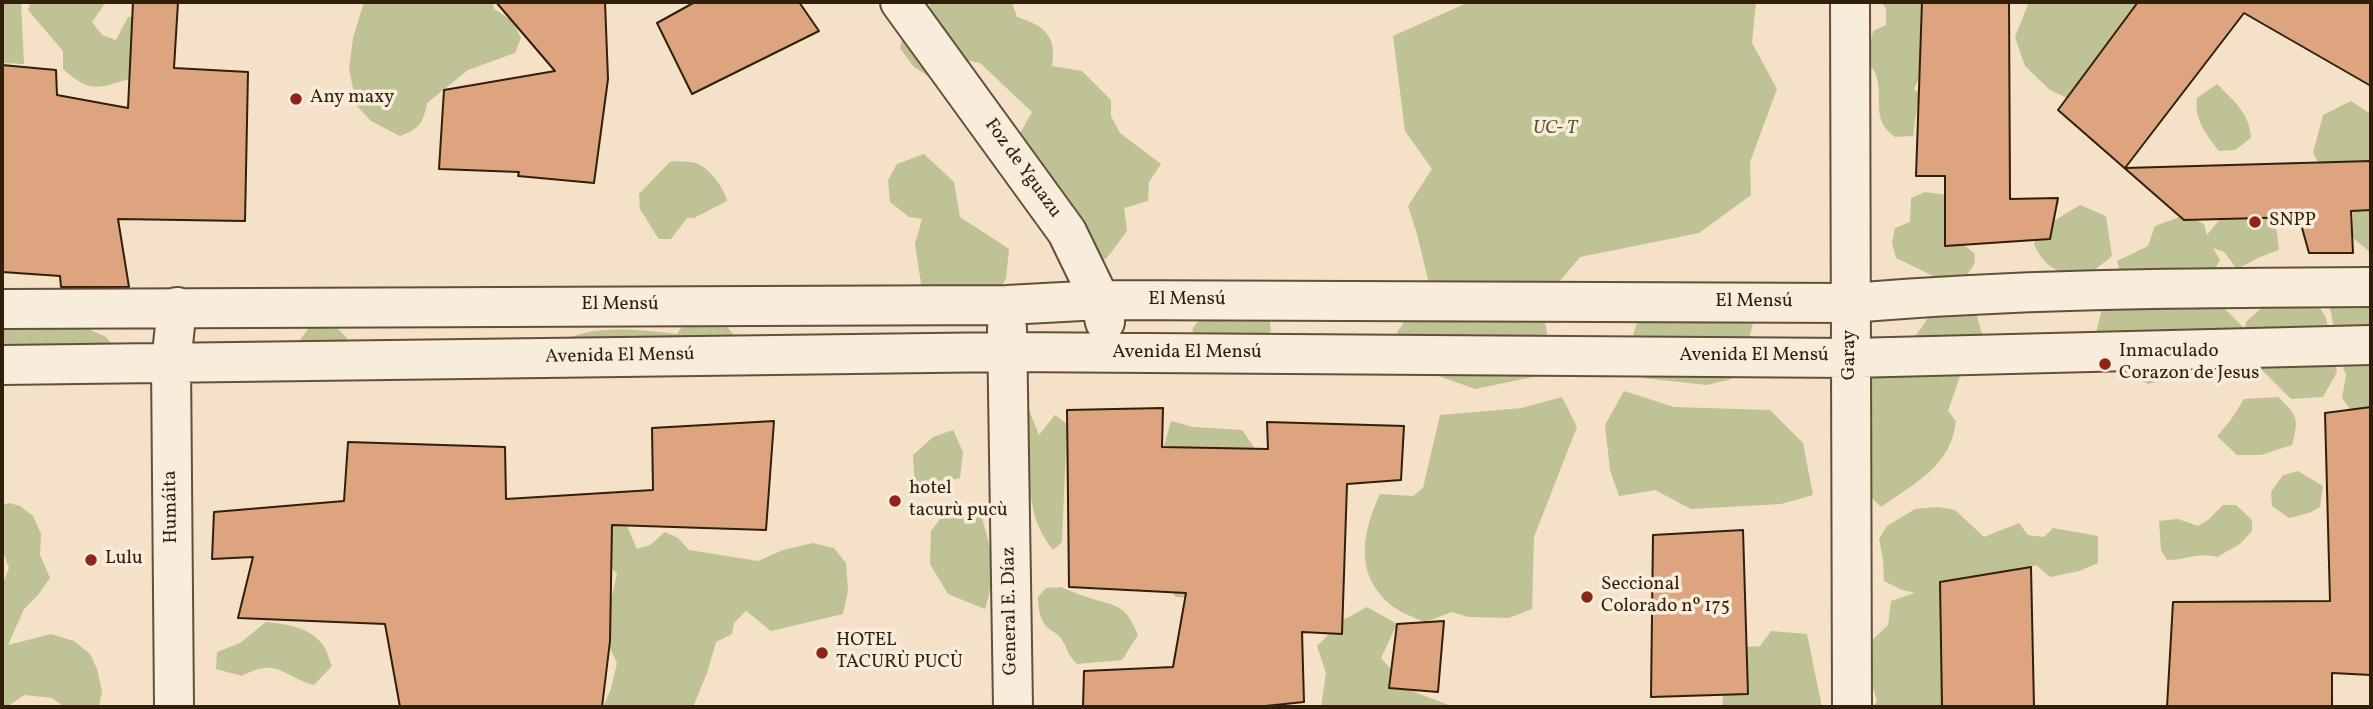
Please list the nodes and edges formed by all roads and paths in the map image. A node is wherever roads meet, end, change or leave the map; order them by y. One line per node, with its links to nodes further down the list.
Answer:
1 (900, 2): 4 (street, Foz de Yguazu)
2 (1850, 2): 5 (street, Garay)
3 (2371, 287): 5 (street, El Mensú)
4 (1100, 300): 5 (street, El Mensú); 6 (street, El Mensú); 11 (street, Foz de Yguazu)
5 (1851, 303): 12 (street, Garay)
6 (1007, 304): 7 (street, El Mensú); 10 (street, General E. Díaz)
7 (177, 307): 8 (street, El Mensú); 13 (street, Humáita)
8 (2, 309)
9 (2371, 345): 12 (street, Avenida El Mensú)
10 (1008, 352): 11 (street, Avenida El Mensú); 13 (street, Avenida El Mensú); 16 (street, General E. Díaz)
11 (1112, 353): 12 (street, Avenida El Mensú)
12 (1851, 358): 17 (street, Garay)
13 (171, 363): 14 (street, Avenida El Mensú); 15 (street, Humáita)
14 (2, 365)
15 (174, 707)
16 (1013, 707)
17 (1852, 707)

